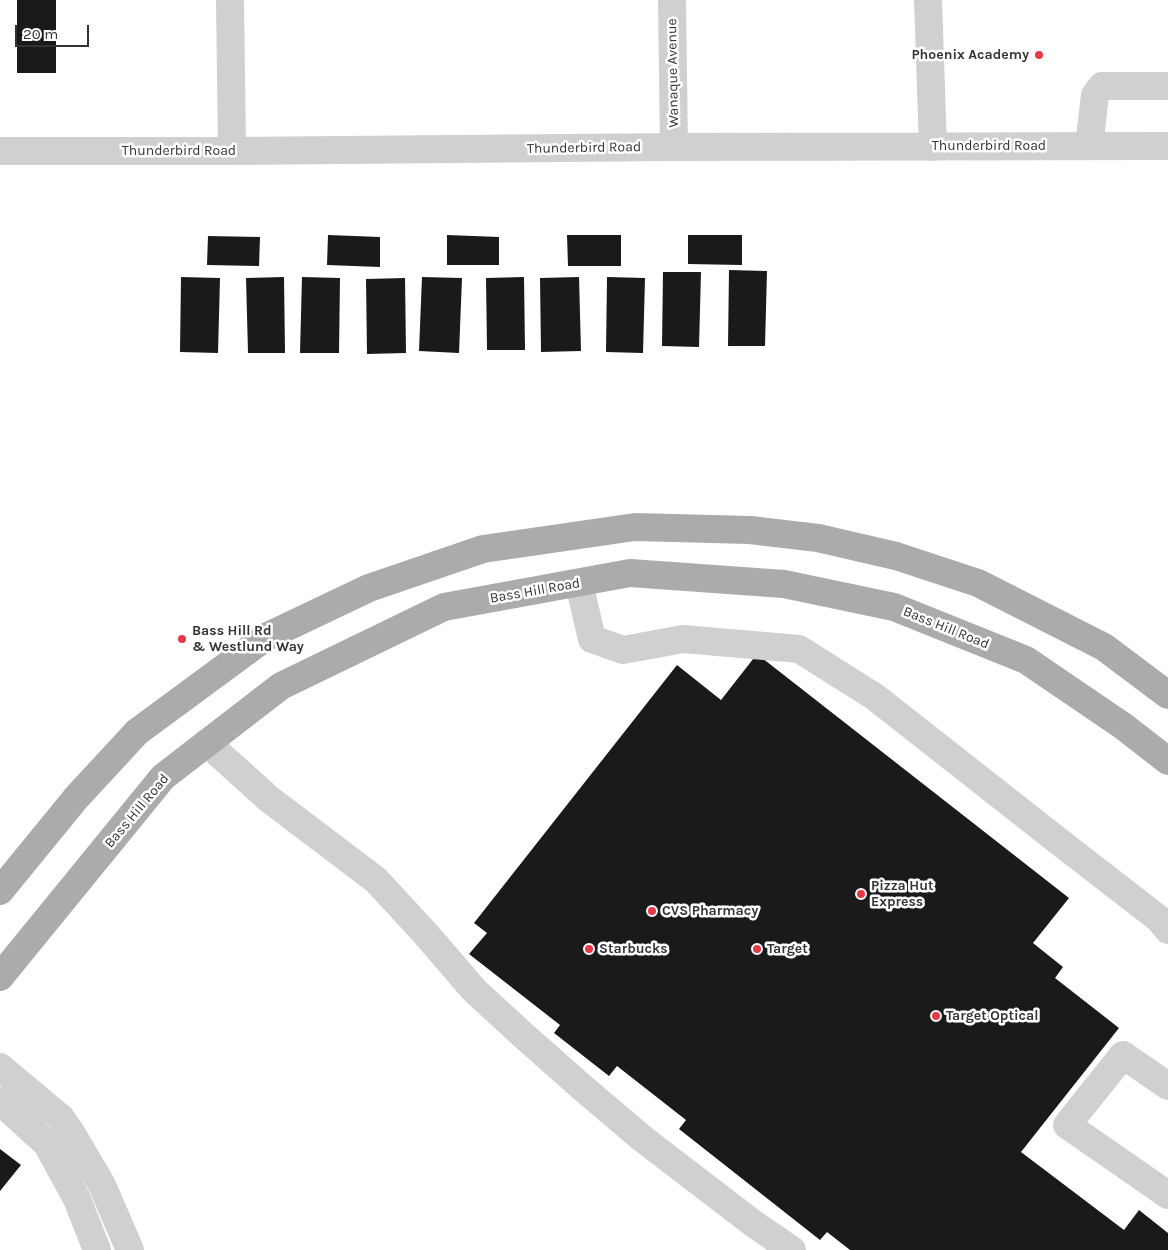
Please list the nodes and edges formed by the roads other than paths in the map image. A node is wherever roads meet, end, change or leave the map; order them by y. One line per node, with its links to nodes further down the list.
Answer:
1 (230, 0): 9 (street)
2 (672, 0): 7 (street, Wanaque Avenue)
3 (928, 0): 8 (street)
4 (1168, 86): 5 (street)
5 (1089, 146): 6 (street, Thunderbird Road); 8 (street, Thunderbird Road)
6 (1168, 146)
7 (674, 147): 8 (street, Thunderbird Road); 9 (street, Thunderbird Road)
8 (933, 147)
9 (232, 151): 10 (street, Thunderbird Road)
10 (0, 152)
11 (579, 583): 13 (main road, Bass Hill Road); 14 (main road, Bass Hill Road); 16 (street)
12 (1168, 695): 15 (main road)
13 (207, 743): 17 (main road, Bass Hill Road); 24 (street)
14 (1168, 761)
15 (0, 891)
16 (1168, 930)
17 (0, 977)
18 (0, 1067): 23 (street)
19 (1168, 1086): 21 (street)
20 (0, 1101): 22 (street)
21 (1168, 1195)
22 (97, 1250)
23 (130, 1250)
24 (792, 1250)

